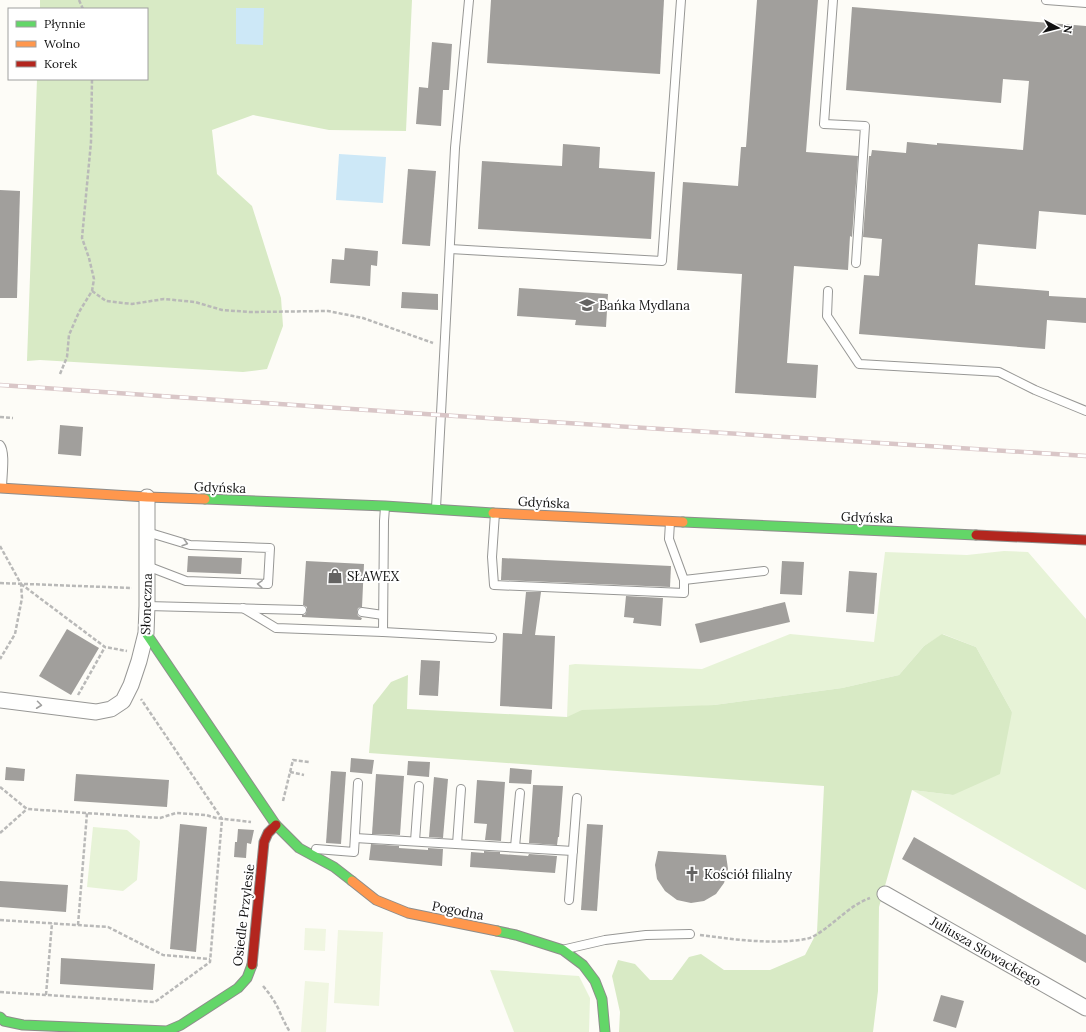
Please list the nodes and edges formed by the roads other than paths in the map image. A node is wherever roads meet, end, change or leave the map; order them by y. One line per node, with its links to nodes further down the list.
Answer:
1 (469, 0): 6 (lane)
2 (681, 0): 6 (lane)
3 (833, 0): 7 (lane)
4 (1046, 0): 5 (lane)
5 (1086, 3)
6 (450, 248): 14 (lane)
7 (856, 263)
8 (828, 291): 9 (lane)
9 (1086, 411)
10 (0, 445): 11 (lane)
11 (1, 488): 12 (main road, Gdyńska)
12 (147, 497): 13 (main road, Gdyńska); 17 (street, Słoneczna)
13 (385, 506): 14 (main road, Gdyńska); 26 (lane)
14 (436, 509): 15 (main road, Gdyńska)
15 (495, 513): 16 (main road, Gdyńska); 21 (lane)
16 (670, 521): 18 (main road, Gdyńska); 21 (lane)
17 (147, 532): 19 (street, Słoneczna); 19 (lane, one-way to 19)
18 (1086, 540)
19 (147, 566): 22 (street, Słoneczna)
20 (764, 571): 21 (lane)
21 (684, 580)
22 (147, 606): 23 (lane); 28 (street, Słoneczna)
23 (243, 608): 24 (lane); 27 (lane)
24 (302, 610)
25 (362, 612): 26 (lane)
26 (383, 615): 27 (lane)
27 (383, 632): 29 (lane)
28 (146, 633): 30 (street, Słoneczna, one-way to 28); 36 (main road)
29 (492, 638)
30 (0, 700)
31 (358, 783): 37 (lane)
32 (419, 786): 38 (lane)
33 (461, 789): 39 (lane)
34 (520, 792): 40 (lane)
35 (577, 798): 42 (lane)
36 (276, 825): 41 (main road, Pogodna); 48 (main road, Osiedle Przylesie)
37 (355, 838): 38 (lane); 41 (lane)
38 (415, 841): 39 (lane)
39 (457, 844): 40 (lane)
40 (516, 847): 42 (lane)
41 (299, 848): 46 (main road, Pogodna)
42 (573, 851): 44 (lane)
43 (885, 894): 47 (street, Juliusza Słowackiego)
44 (569, 900)
45 (690, 934): 46 (lane)
46 (563, 950): 49 (main road, Pogodna)
47 (1086, 1008)
48 (0, 1017)
49 (605, 1032)

